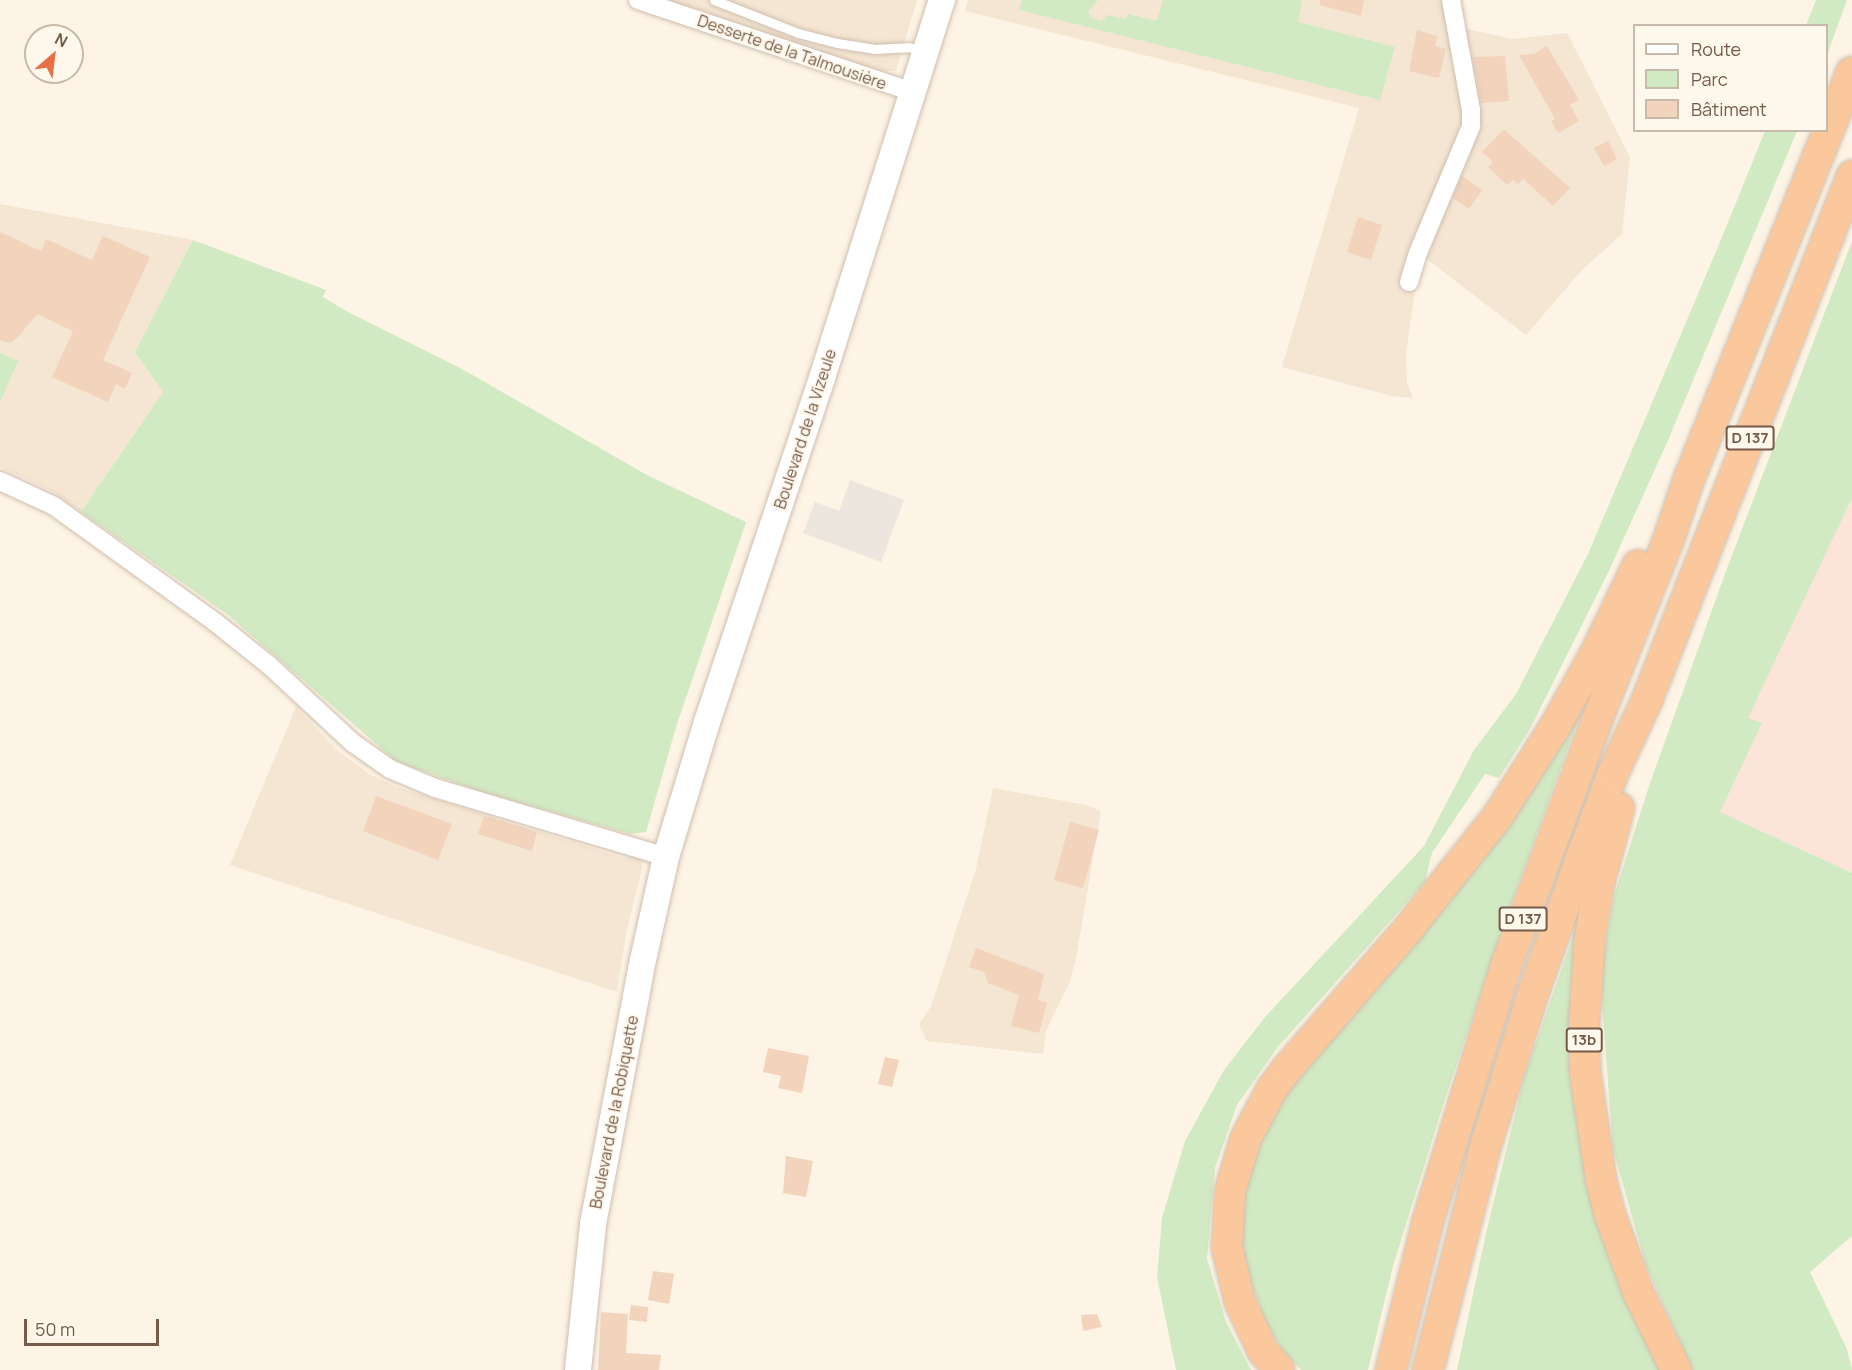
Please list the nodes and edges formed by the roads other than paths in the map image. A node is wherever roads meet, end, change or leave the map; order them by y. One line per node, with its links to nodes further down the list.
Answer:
1 (638, 0): 7 (street, Desserte de la Talmousière)
2 (714, 0): 5 (lane)
3 (942, 0): 5 (main road, Boulevard de la Vizeule)
4 (1451, 0): 11 (street)
5 (926, 51): 7 (main road, Boulevard de la Vizeule)
6 (1852, 72): 8 (highway, D 137)
7 (913, 92): 15 (main road, Boulevard de la Vizeule)
8 (1828, 132)
9 (1828, 132): 12 (highway, D 137)
10 (1852, 176): 14 (highway, D 137)
11 (1409, 282)
12 (1689, 479): 18 (highway); 19 (highway, D 137)
13 (0, 481): 15 (street)
14 (1647, 700): 16 (highway, D 137); 22 (highway, 13b)
15 (666, 857): 17 (main road, Boulevard de la Robiquette)
16 (1485, 1148): 20 (highway, D 137); 21 (highway)
17 (578, 1370)
18 (1279, 1370)
19 (1392, 1370)
20 (1428, 1370)
21 (1442, 1370)
22 (1676, 1370)

